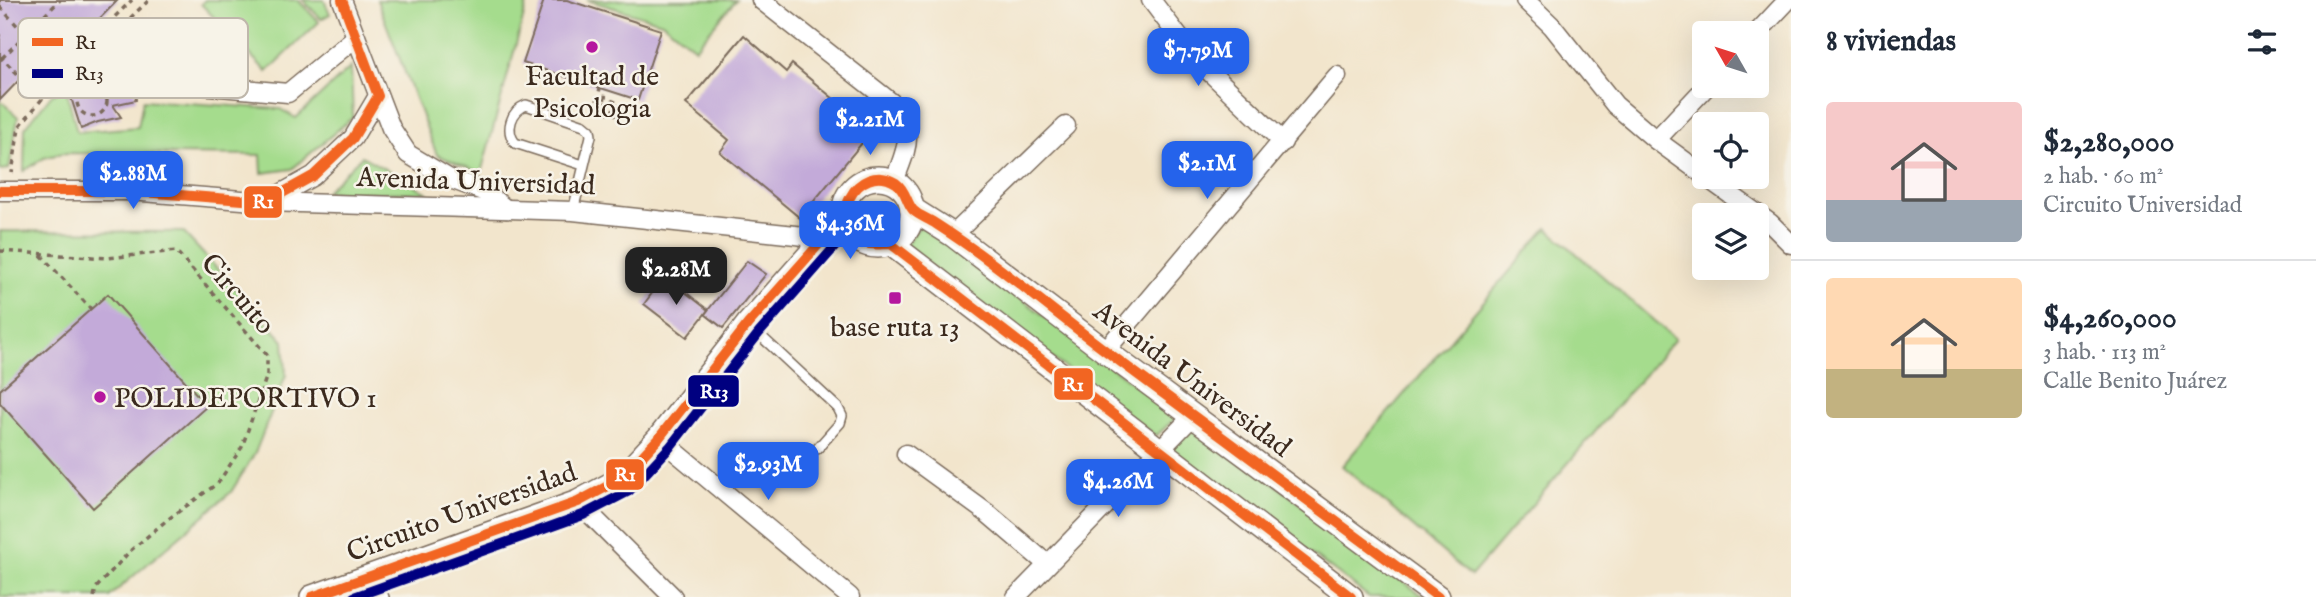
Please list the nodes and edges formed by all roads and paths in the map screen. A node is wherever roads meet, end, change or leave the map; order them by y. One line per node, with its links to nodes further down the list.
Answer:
1 (60, 0): 10 (path)
2 (132, 0): 11 (path)
3 (149, 0): 12 (path)
4 (342, 0): 15 (street)
5 (761, 0): 34 (street)
6 (1151, 0): 30 (street)
7 (1525, 0): 29 (street)
8 (1788, 0): 13 (street)
9 (0, 7): 14 (path)
10 (42, 18)
11 (113, 18)
12 (130, 18)
13 (1768, 21)
14 (18, 26)
15 (356, 37): 21 (street); 23 (street)
16 (18, 42): 17 (path)
17 (1, 59): 18 (path)
18 (18, 76)
19 (1337, 76): 30 (street)
20 (600, 88): 22 (path)
21 (248, 89)
22 (606, 90)
23 (378, 96): 37 (street); 38 (street)
24 (41, 98): 33 (path)
25 (78, 98): 26 (path)
26 (106, 98)
27 (1696, 98): 29 (street)
28 (1066, 126): 42 (street)
29 (1656, 140): 32 (street)
30 (1283, 142): 50 (street)
31 (583, 165): 31 (lane); 40 (lane)
32 (1692, 166)
33 (12, 173)
34 (894, 182): 39 (street); 41 (street)
35 (1723, 189): 45 (street)
36 (0, 191): 37 (street, Avenida Universidad)
37 (267, 202): 38 (street, Avenida Universidad)
38 (506, 209): 40 (street, Avenida Universidad)
39 (912, 209): 42 (street, Avenida Universidad); 44 (street)
40 (573, 211): 43 (street, Avenida Universidad)
41 (844, 218): 43 (street, Circuito Universidad); 44 (street)
42 (953, 234): 50 (street, Avenida Universidad)
43 (823, 237): 49 (street, Circuito Universidad)
44 (891, 244): 54 (street)
45 (1791, 244)
46 (0, 251): 47 (path, Circuito)
47 (40, 253): 48 (path); 59 (path, Circuito)
48 (91, 309)
49 (748, 324): 52 (street, Circuito Universidad); 53 (lane)
50 (1105, 351): 51 (street, Avenida Universidad)
51 (1193, 416): 54 (street); 66 (street, Avenida Universidad)
52 (659, 438): 56 (street, Circuito Universidad); 63 (street)
53 (817, 449)
54 (1158, 451): 57 (street); 65 (street)
55 (906, 454): 57 (street)
56 (578, 502): 58 (street, Circuito Universidad); 62 (street)
57 (1047, 564): 64 (street)
58 (373, 574): 60 (street, Circuito Universidad); 61 (lane)
59 (94, 597)
60 (312, 597)
61 (384, 597)
62 (673, 597)
63 (850, 597)
64 (1017, 597)
65 (1351, 597)
66 (1438, 597)

